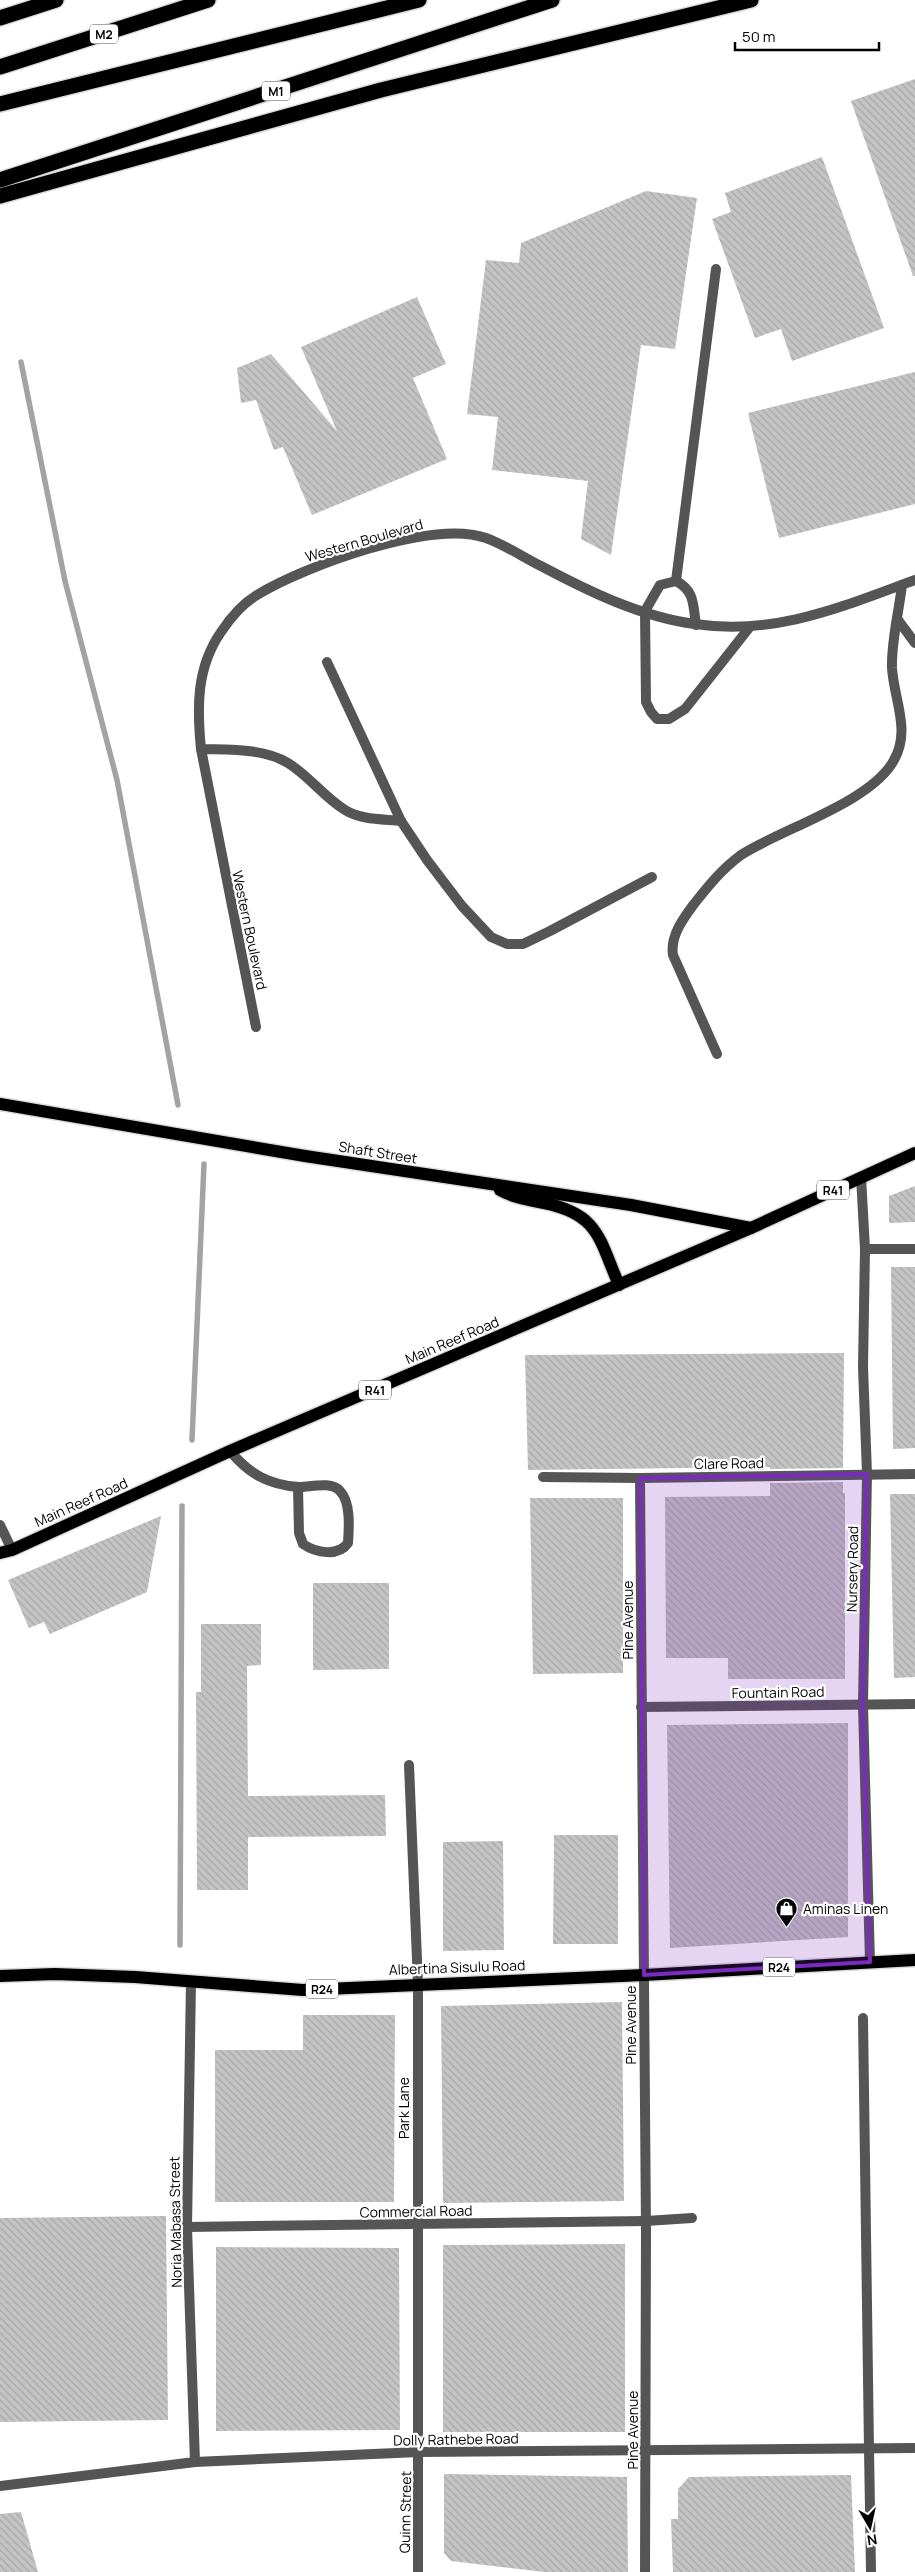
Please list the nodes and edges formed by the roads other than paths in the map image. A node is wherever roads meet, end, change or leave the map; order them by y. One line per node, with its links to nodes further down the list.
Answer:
1 (56, 0): 6 (highway)
2 (208, 0): 7 (highway, M2)
3 (419, 0): 8 (highway)
4 (552, 0): 9 (highway, M1)
5 (751, 0): 10 (highway)
6 (0, 18)
7 (0, 67)
8 (0, 104)
9 (0, 180)
10 (0, 196)
11 (716, 270): 13 (street)
12 (915, 580): 14 (street, Western Boulevard)
13 (676, 581): 15 (street); 17 (street)
14 (902, 585): 16 (street); 18 (street, Western Boulevard)
15 (645, 611): 17 (street, Western Boulevard); 18 (street); 21 (street, Western Boulevard)
16 (898, 620): 19 (street); 25 (street)
17 (696, 625): 18 (street, Western Boulevard)
18 (749, 628)
19 (915, 643)
20 (327, 662): 22 (street)
21 (201, 749): 22 (street); 24 (street, Western Boulevard)
22 (401, 821): 23 (street)
23 (652, 877)
24 (256, 1027)
25 (717, 1054)
26 (0, 1104): 29 (main road, Shaft Street)
27 (915, 1153): 28 (main road, Main Reef Road / R41)
28 (861, 1177): 30 (main road, Main Reef Road / R41); 31 (street, Nursery Road)
29 (492, 1185): 30 (main road, Shaft Street); 33 (main road)
30 (751, 1228): 33 (main road, Main Reef Road / R41)
31 (864, 1249): 32 (street); 35 (street, Nursery Road)
32 (915, 1249)
33 (619, 1285): 34 (main road, Main Reef Road / R41)
34 (230, 1451): 39 (street); 41 (main road, Main Reef Road / R41)
35 (867, 1474): 36 (street, Clare Road); 38 (street, Clare Road); 43 (street, Nursery Road)
36 (915, 1474)
37 (543, 1477): 38 (street, Clare Road)
38 (640, 1478): 44 (street, Pine Avenue)
39 (298, 1486): 39 (street)
40 (0, 1525): 41 (street)
41 (6, 1552)
42 (915, 1704): 43 (street, Fountain Road)
43 (864, 1705): 44 (street, Fountain Road); 47 (street, Nursery Road)
44 (641, 1707): 48 (street, Pine Avenue)
45 (409, 1765): 51 (street, Park Lane)
46 (915, 1960): 47 (main road, Albertina Sisulu Road / R24)
47 (870, 1962): 48 (main road, Albertina Sisulu Road / R24)
48 (644, 1975): 51 (main road, Albertina Sisulu Road / R24); 54 (street, Pine Avenue)
49 (0, 1976): 50 (main road, Albertina Sisulu Road / R24)
50 (190, 1981): 51 (main road, Albertina Sisulu Road / R24); 56 (street, Noria Mabasa Street)
51 (418, 1984): 55 (street, Park Lane)
52 (863, 2018): 58 (street)
53 (692, 2218): 54 (street, Commercial Road)
54 (646, 2222): 55 (street, Commercial Road); 60 (street, Pine Avenue)
55 (416, 2225): 56 (street, Commercial Road); 59 (street, Park Lane)
56 (187, 2227): 61 (street, Noria Mabasa Street)
57 (915, 2448): 58 (street, Dolly Rathebe Road)
58 (869, 2449): 60 (street, Dolly Rathebe Road); 65 (street)
59 (419, 2452): 60 (street, Dolly Rathebe Road); 61 (street, Dolly Rathebe Road); 63 (street, Quinn Street)
60 (646, 2452): 64 (street, Pine Avenue)
61 (195, 2462): 62 (street, Dolly Rathebe Road)
62 (0, 2486)
63 (418, 2572)
64 (645, 2572)
65 (871, 2572)

